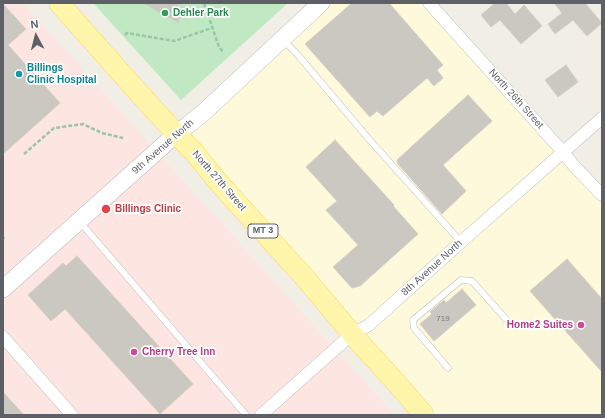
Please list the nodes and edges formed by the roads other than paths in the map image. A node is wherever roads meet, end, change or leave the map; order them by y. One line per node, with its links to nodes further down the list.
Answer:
1 (59, 3): 6 (main road, North 27th Street / MT 3)
2 (321, 3): 4 (street, 9th Avenue North)
3 (429, 3): 7 (street, North 26th Street)
4 (282, 40): 6 (street, 9th Avenue North); 10 (lane)
5 (602, 118): 7 (street, 8th Avenue North)
6 (176, 134): 9 (street, 9th Avenue North); 13 (main road, North 27th Street / MT 3)
7 (563, 152): 8 (street, North 26th Street); 10 (street, 8th Avenue North)
8 (602, 195)
9 (79, 221): 11 (street, 9th Avenue North); 17 (lane)
10 (461, 242): 13 (street, 8th Avenue North)
11 (3, 289)
12 (505, 318): 15 (lane)
13 (352, 334): 18 (street, 8th Avenue North); 19 (main road, North 27th Street / MT 3)
14 (3, 337): 16 (street)
15 (448, 368)
16 (72, 415)
17 (246, 415)
18 (261, 415)
19 (424, 415)

